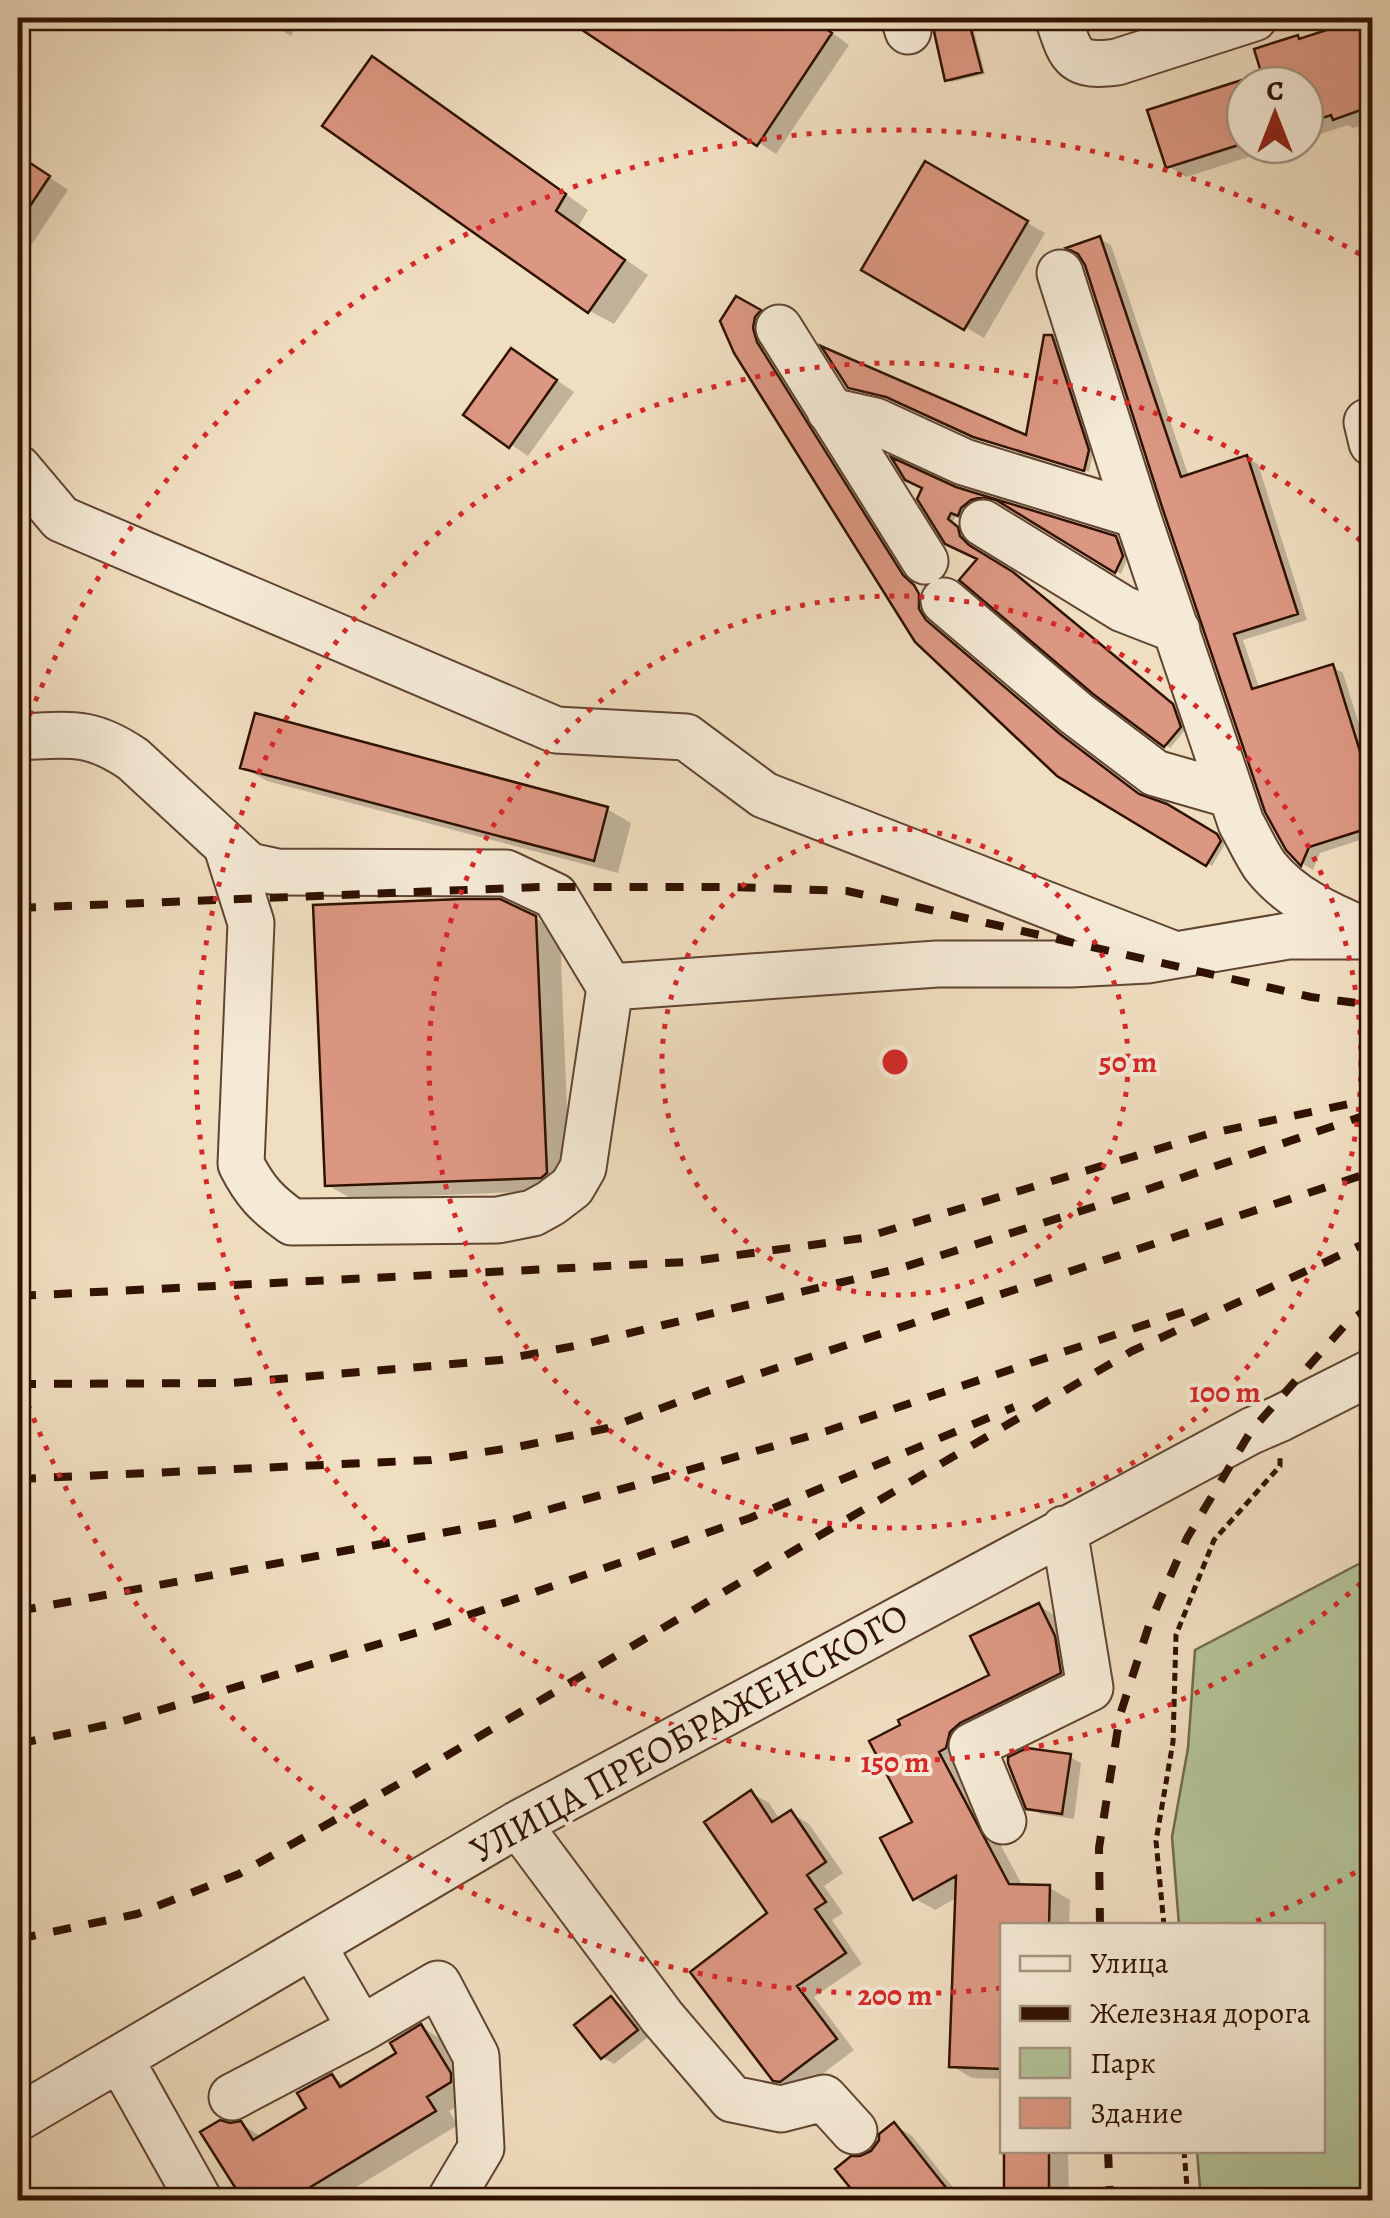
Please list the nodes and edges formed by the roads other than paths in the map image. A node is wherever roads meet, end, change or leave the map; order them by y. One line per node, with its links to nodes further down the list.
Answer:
1 (1058, 18): 2 (street)
2 (1254, 18)
3 (1060, 273): 9 (street)
4 (779, 328): 5 (street)
5 (830, 411): 9 (street); 11 (street)
6 (1372, 421): 7 (street)
7 (1372, 443)
8 (18, 468): 18 (street)
9 (1137, 514): 13 (street)
10 (982, 524): 13 (street)
11 (924, 561)
12 (944, 601): 15 (street)
13 (1177, 630): 15 (street)
14 (18, 737): 16 (street)
15 (1236, 809): 17 (street)
16 (227, 847): 19 (street); 19 (street)
17 (1372, 934): 18 (street)
18 (1174, 955): 19 (street)
19 (610, 987)
20 (1372, 1372): 21 (street, УЛИЦА ПРЕОБРАЖЕНСКОГО)
21 (1064, 1530): 22 (street); 23 (street, УЛИЦА ПРЕОБРАЖЕНСКОГО)
22 (1003, 1821)
23 (518, 1824): 24 (street, УЛИЦА ПРЕОБРАЖЕНСКОГО); 29 (street)
24 (312, 1946): 25 (street); 26 (street, УЛИЦА ПРЕОБРАЖЕНСКОГО)
25 (361, 2029): 27 (street); 31 (street)
26 (120, 2059): 28 (street, УЛИЦА ПРЕОБРАЖЕНСКОГО); 30 (street)
27 (232, 2097)
28 (18, 2118)
29 (854, 2131)
30 (199, 2200)
31 (450, 2200)

